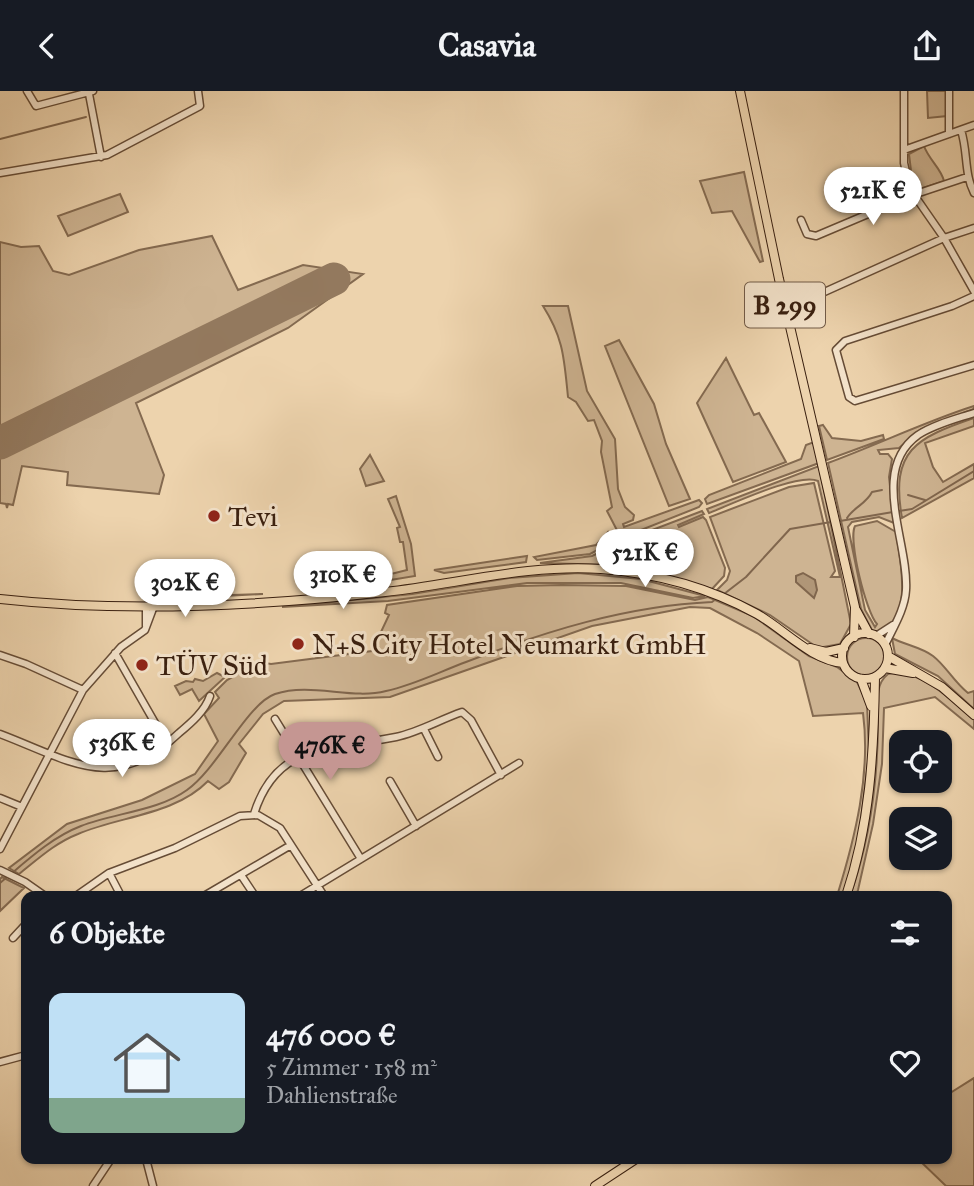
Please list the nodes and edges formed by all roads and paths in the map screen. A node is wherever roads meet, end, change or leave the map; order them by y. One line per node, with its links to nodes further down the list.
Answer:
1 (27, 91): 6 (street)
2 (198, 91): 11 (street)
3 (740, 91): 25 (main road, B 299)
4 (904, 91): 10 (street)
5 (949, 91): 9 (street)
6 (91, 92): 11 (street)
7 (974, 125): 8 (street)
8 (961, 130): 9 (street); 13 (street)
9 (948, 134): 10 (street)
10 (904, 149): 15 (street)
11 (101, 157): 12 (street)
12 (0, 173)
13 (967, 177): 14 (street); 15 (street)
14 (974, 193)
15 (913, 195): 16 (street); 18 (street)
16 (801, 220)
17 (974, 227): 18 (street)
18 (944, 238): 19 (street); 20 (street)
19 (974, 293): 21 (street)
20 (800, 303)
21 (974, 365)
22 (974, 413): 26 (street)
23 (0, 599): 24 (main road)
24 (150, 606): 30 (main road); 32 (street)
25 (855, 607): 27 (main road, B 299); 28 (main road, B 299)
26 (894, 624): 27 (street); 29 (street)
27 (872, 635): 28 (main road); 29 (main road)
28 (854, 636): 31 (main road)
29 (885, 645): 34 (main road)
30 (808, 647): 31 (main road); 35 (main road)
31 (844, 647): 35 (main road)
32 (115, 653): 40 (street); 47 (street)
33 (0, 655): 40 (street)
34 (888, 656): 36 (main road); 37 (main road)
35 (843, 663): 39 (main road)
36 (885, 668): 37 (main road); 38 (main road)
37 (923, 675): 42 (main road)
38 (875, 677): 39 (main road); 43 (main road)
39 (861, 679): 43 (main road)
40 (83, 690): 48 (street)
41 (210, 696): 47 (street)
42 (974, 715)
43 (872, 716): 72 (main road)
44 (275, 719): 50 (street)
45 (424, 729): 49 (street); 50 (street); 52 (street)
46 (0, 734): 48 (street)
47 (167, 744): 48 (street)
48 (49, 756): 55 (street)
49 (438, 757)
50 (299, 758): 56 (street); 60 (street)
51 (519, 763): 52 (street)
52 (501, 775): 57 (street)
53 (390, 781): 57 (street)
54 (0, 798): 55 (street)
55 (22, 807): 59 (street)
56 (254, 814): 58 (street); 62 (street)
57 (415, 826): 60 (street)
58 (291, 845): 63 (street); 64 (street)
59 (0, 849)
60 (361, 859): 64 (street)
61 (3, 871): 65 (street)
62 (109, 873): 66 (street); 67 (street)
63 (241, 875): 68 (street); 69 (street)
64 (318, 885): 70 (street); 71 (street)
65 (39, 891)
66 (83, 891)
67 (118, 891)
68 (213, 891)
69 (252, 891)
70 (308, 891)
71 (321, 891)
72 (847, 891)
73 (21, 929): 74 (street)
74 (13, 938)
75 (21, 1056): 76 (street)
76 (0, 1062)
77 (108, 1164): 80 (street)
78 (147, 1164): 81 (street)
79 (628, 1164): 82 (main road)
80 (93, 1186)
81 (153, 1186)
82 (595, 1186)

